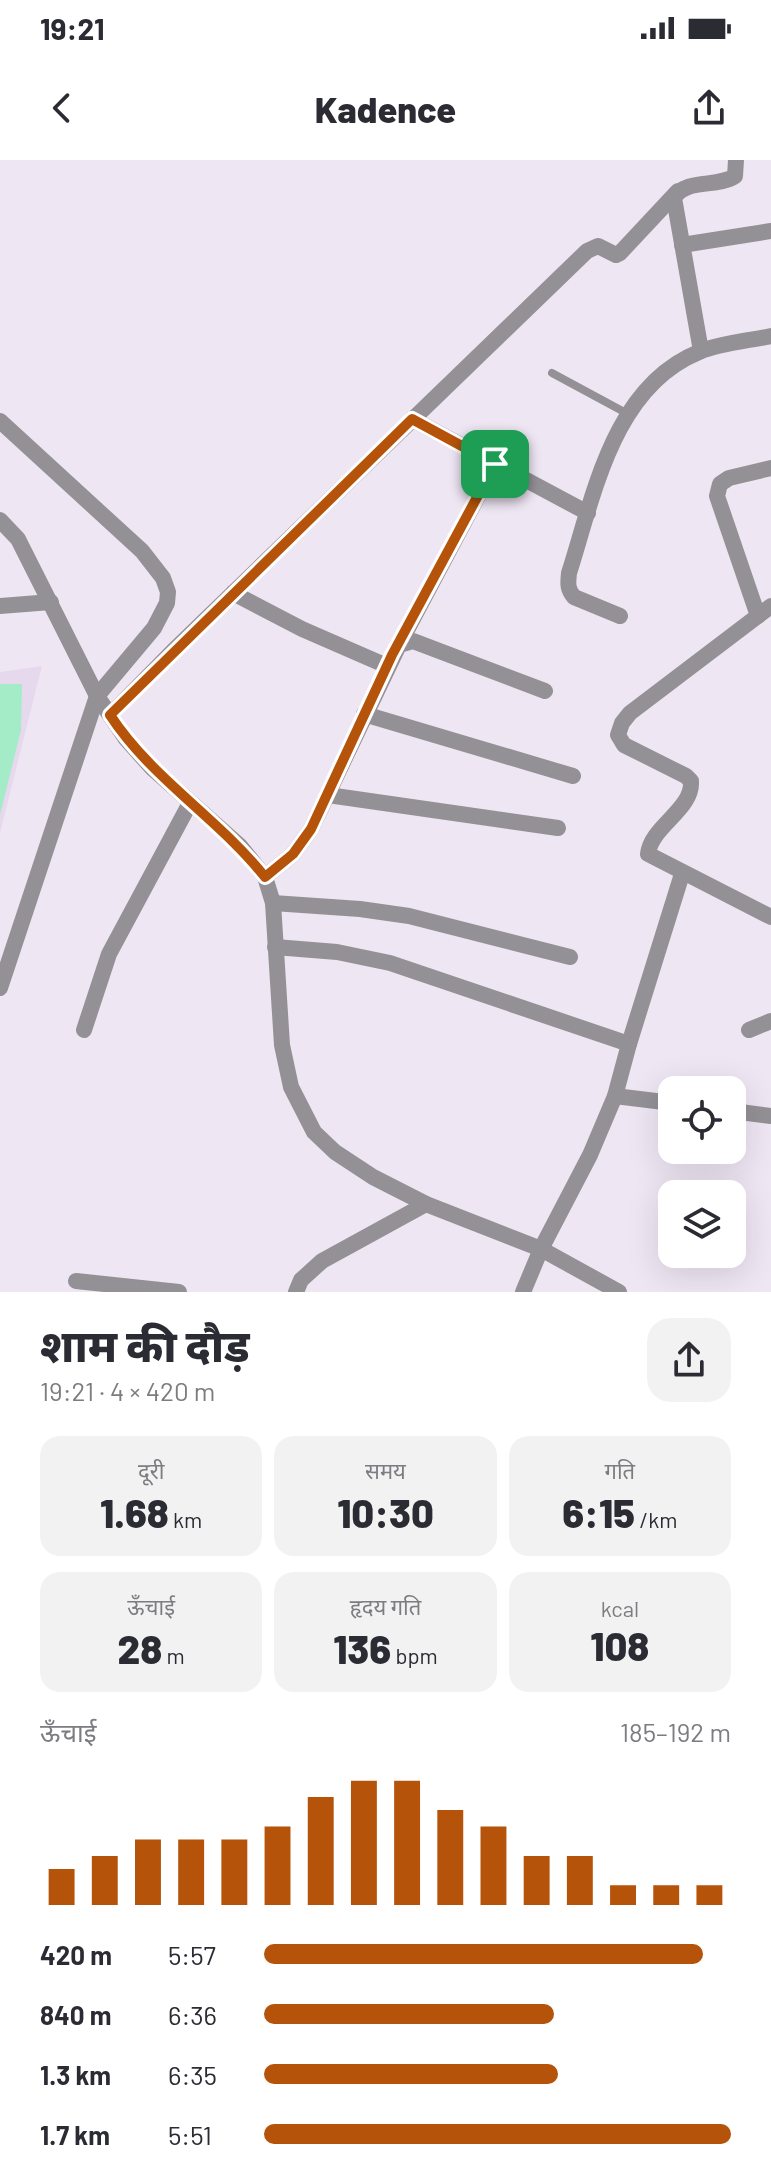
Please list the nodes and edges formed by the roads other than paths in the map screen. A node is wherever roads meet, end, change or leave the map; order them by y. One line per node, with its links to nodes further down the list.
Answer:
1 (736, 160): 2 (street)
2 (678, 191): 4 (street); 9 (street)
3 (771, 231): 4 (street)
4 (682, 245): 6 (street)
5 (771, 336): 6 (street)
6 (701, 351): 8 (street)
7 (552, 373): 8 (lane)
8 (628, 414): 13 (street)
9 (412, 419): 11 (street); 15 (street)
10 (0, 421): 23 (street)
11 (495, 464): 13 (street); 20 (street)
12 (771, 468): 18 (street)
13 (588, 513): 19 (street)
14 (0, 520): 16 (street)
15 (233, 593): 21 (street); 25 (street)
16 (51, 602): 17 (street); 23 (street)
17 (0, 606)
18 (764, 611): 30 (street)
19 (620, 616)
20 (399, 645): 21 (street); 22 (street)
21 (387, 666): 24 (street)
22 (545, 691)
23 (97, 696): 25 (street); 36 (street)
24 (364, 714): 26 (street); 27 (street)
25 (110, 715): 28 (street)
26 (573, 776)
27 (328, 795): 29 (street); 31 (street)
28 (190, 803): 31 (street); 38 (street)
29 (558, 828)
30 (682, 874): 33 (street); 40 (street)
31 (265, 877): 32 (street)
32 (273, 903): 34 (street); 35 (street)
33 (771, 917)
34 (275, 947): 40 (street); 45 (street)
35 (570, 957)
36 (0, 988)
37 (771, 1021): 39 (street)
38 (84, 1030)
39 (749, 1030)
40 (629, 1044): 41 (street)
41 (615, 1096): 42 (street); 46 (street)
42 (658, 1101)
43 (746, 1113): 44 (street)
44 (771, 1116)
45 (426, 1204): 46 (street); 49 (street)
46 (541, 1249): 50 (street); 51 (street)
47 (76, 1281): 48 (street)
48 (179, 1292)
49 (296, 1292)
50 (523, 1292)
51 (619, 1292)

